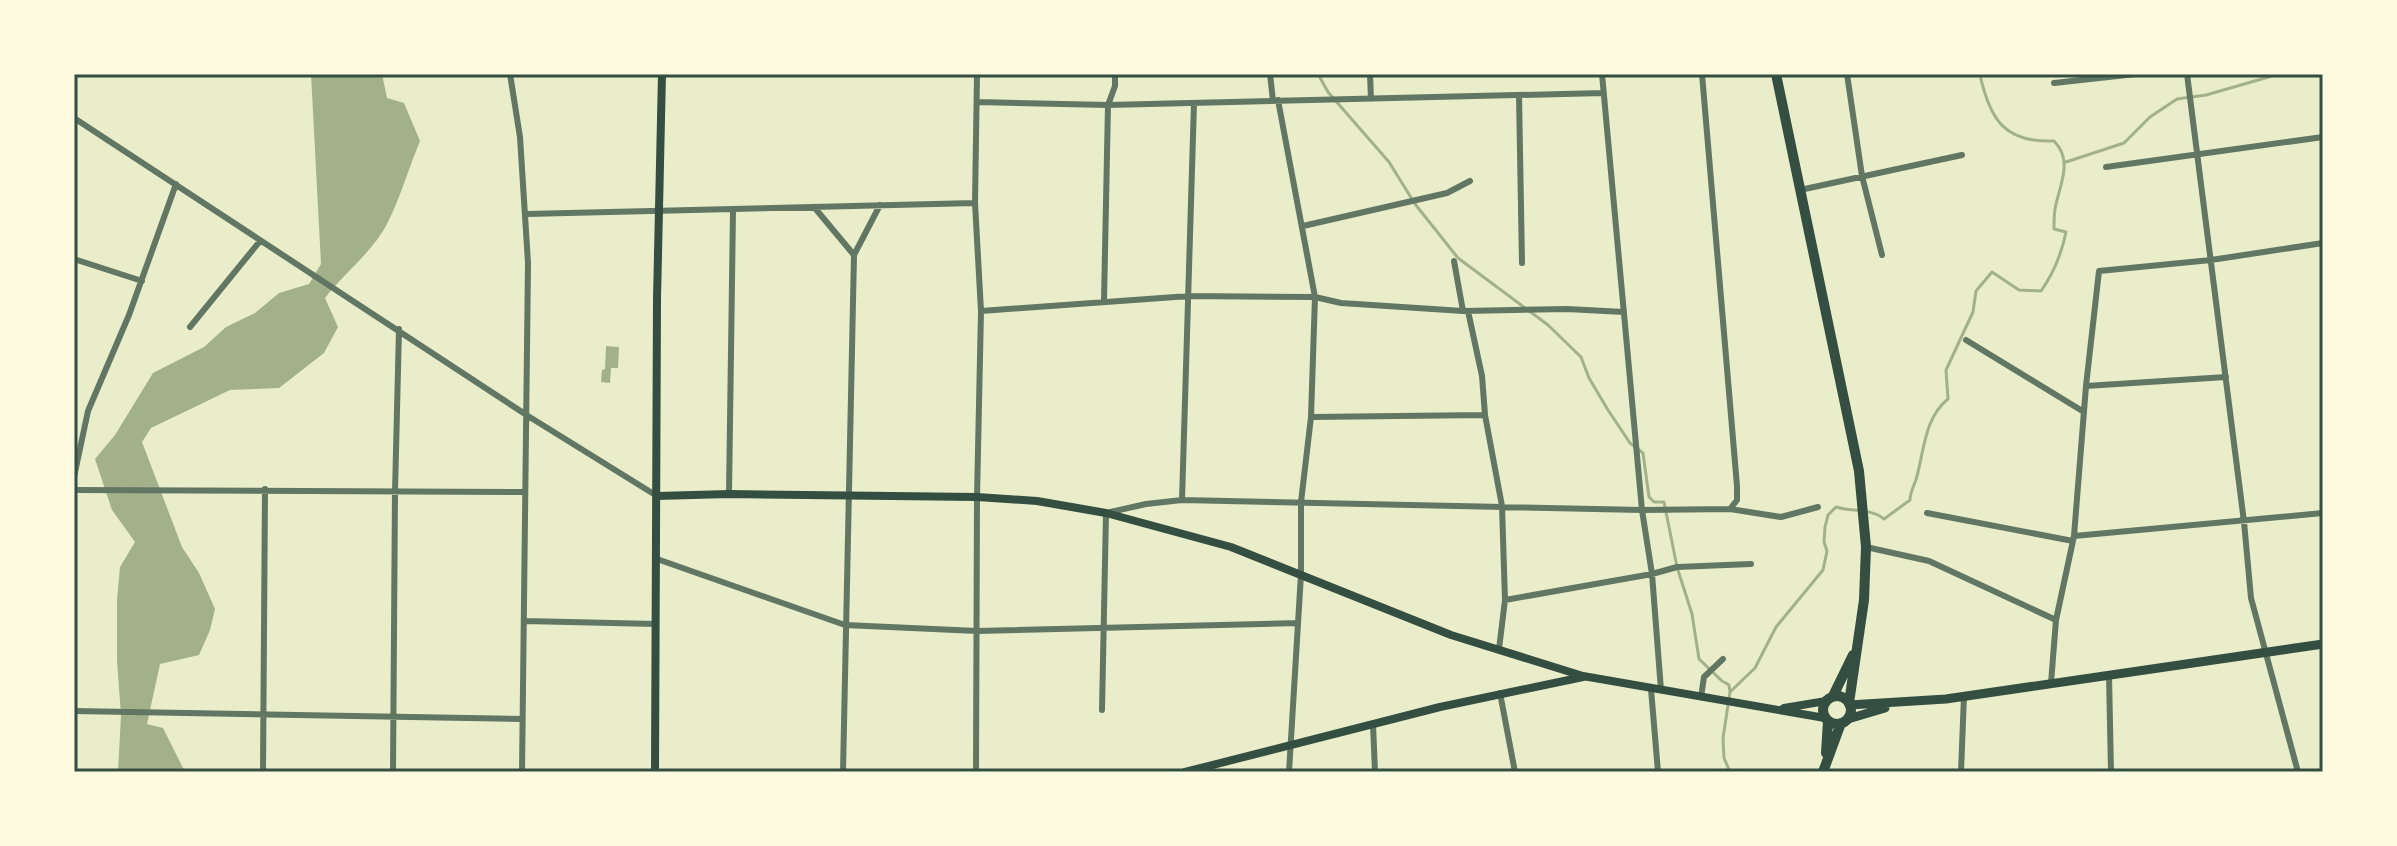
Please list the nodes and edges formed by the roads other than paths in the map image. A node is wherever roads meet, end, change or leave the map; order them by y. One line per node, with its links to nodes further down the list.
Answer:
1 (510, 74): 35 (street)
2 (662, 74): 34 (main road)
3 (977, 74): 18 (street)
4 (1115, 74): 20 (street)
5 (1270, 74): 17 (street)
6 (1370, 74): 16 (street)
7 (1602, 74): 14 (street)
8 (1702, 74): 74 (street)
9 (1776, 74): 29 (highway)
10 (1847, 74): 26 (street)
11 (2136, 74): 13 (street)
12 (2187, 74): 23 (street)
13 (2054, 83)
14 (1603, 93): 15 (street); 51 (street)
15 (1519, 95): 16 (street); 44 (street)
16 (1371, 99): 17 (street)
17 (1275, 100): 19 (street); 36 (street)
18 (977, 102): 20 (street); 30 (street)
19 (1194, 103): 20 (street); 46 (street)
20 (1108, 105): 48 (street)
21 (74, 118): 28 (street)
22 (2323, 137): 23 (street)
23 (2198, 153): 25 (street); 42 (street)
24 (1962, 155): 26 (street)
25 (2106, 167)
26 (1862, 176): 29 (street); 40 (street)
27 (1470, 181): 36 (street)
28 (176, 184): 37 (street); 45 (street)
29 (1800, 190): 81 (highway)
30 (975, 203): 31 (street); 49 (street)
31 (880, 205): 32 (street); 39 (street)
32 (814, 207): 33 (street); 39 (street)
33 (733, 210): 34 (street); 66 (street)
34 (659, 211): 35 (street); 67 (main road)
35 (527, 214): 59 (street)
36 (1303, 226): 47 (street)
37 (260, 241): 52 (street); 53 (street)
38 (2323, 243): 42 (street)
39 (854, 255): 68 (street)
40 (1882, 255)
41 (74, 259): 45 (street)
42 (2211, 260): 55 (street); 56 (street)
43 (1454, 261): 50 (street)
44 (1522, 263)
45 (142, 281): 61 (street)
46 (1189, 296): 47 (street); 48 (street); 70 (street)
47 (1315, 297): 50 (street); 60 (street)
48 (1104, 301): 49 (street)
49 (981, 311): 69 (street)
50 (1465, 311): 51 (street); 58 (street)
51 (1624, 312): 75 (street)
52 (190, 327)
53 (399, 329): 59 (street); 64 (street)
54 (1966, 340): 57 (street)
55 (2226, 377): 56 (street); 79 (street)
56 (2086, 386): 57 (street)
57 (2084, 412): 80 (street)
58 (1485, 415): 60 (street); 72 (street)
59 (528, 416): 65 (street); 67 (street)
60 (1311, 417): 71 (street)
61 (74, 477)
62 (265, 489): 63 (street); 64 (street); 113 (street)
63 (74, 490)
64 (395, 492): 65 (street); 114 (street)
65 (525, 492): 88 (street)
66 (729, 494): 67 (main road); 68 (main road)
67 (657, 496): 82 (main road)
68 (848, 496): 69 (main road); 91 (street)
69 (977, 497): 76 (main road); 93 (street)
70 (1182, 500): 71 (street); 76 (street)
71 (1301, 502): 72 (street); 84 (street)
72 (1502, 506): 75 (street); 86 (street)
73 (1818, 507): 74 (street)
74 (1730, 509): 75 (street)
75 (1642, 510): 85 (street)
76 (1106, 513): 84 (main road); 92 (street)
77 (1927, 513): 80 (street)
78 (2323, 513): 79 (street)
79 (2244, 522): 80 (street); 97 (street)
80 (2074, 539): 87 (street)
81 (1866, 547): 87 (street); 94 (highway)
82 (657, 559): 90 (main road); 91 (street)
83 (1751, 564): 85 (street)
84 (1301, 574): 89 (street); 96 (main road)
85 (1652, 574): 86 (street); 103 (street)
86 (1505, 600): 96 (street)
87 (2056, 620): 101 (street)
88 (525, 621): 90 (street); 115 (street)
89 (1298, 623): 92 (street); 119 (street)
90 (656, 624): 124 (main road)
91 (845, 625): 93 (street); 125 (street)
92 (1105, 628): 93 (street); 111 (street)
93 (977, 631): 126 (street)
94 (1859, 642): 107 (highway); 109 (highway)
95 (2323, 644): 97 (main road)
96 (1499, 649): 100 (main road)
97 (2267, 652): 99 (main road); 134 (street)
98 (1723, 659): 106 (street)
99 (2109, 675): 101 (main road); 133 (street)
100 (1583, 676): 102 (main road); 104 (main road)
101 (2051, 683): 105 (main road)
102 (1651, 689): 103 (main road); 131 (street)
103 (1661, 690): 106 (main road)
104 (1500, 693): 118 (main road); 130 (street)
105 (1964, 696): 108 (main road); 132 (street)
106 (1701, 697): 110 (main road)
107 (1829, 699): 109 (highway); 110 (main road); 116 (highway)
108 (1916, 702): 109 (main road); 117 (main road)
109 (1849, 704): 117 (highway)
110 (1780, 709): 116 (main road)
111 (1102, 710)
112 (74, 711): 113 (street)
113 (262, 714): 114 (street); 121 (street)
114 (392, 717): 115 (street); 122 (street)
115 (522, 719): 123 (street)
116 (1826, 719): 117 (highway); 120 (highway)
117 (1844, 721): 120 (highway)
118 (1373, 724): 119 (main road); 129 (street)
119 (1290, 744): 127 (main road); 128 (street)
120 (1824, 768)
121 (263, 772)
122 (393, 772)
123 (522, 772)
124 (655, 772)
125 (843, 772)
126 (976, 772)
127 (1185, 772)
128 (1289, 772)
129 (1375, 772)
130 (1515, 772)
131 (1658, 772)
132 (1961, 772)
133 (2111, 772)
134 (2298, 772)

